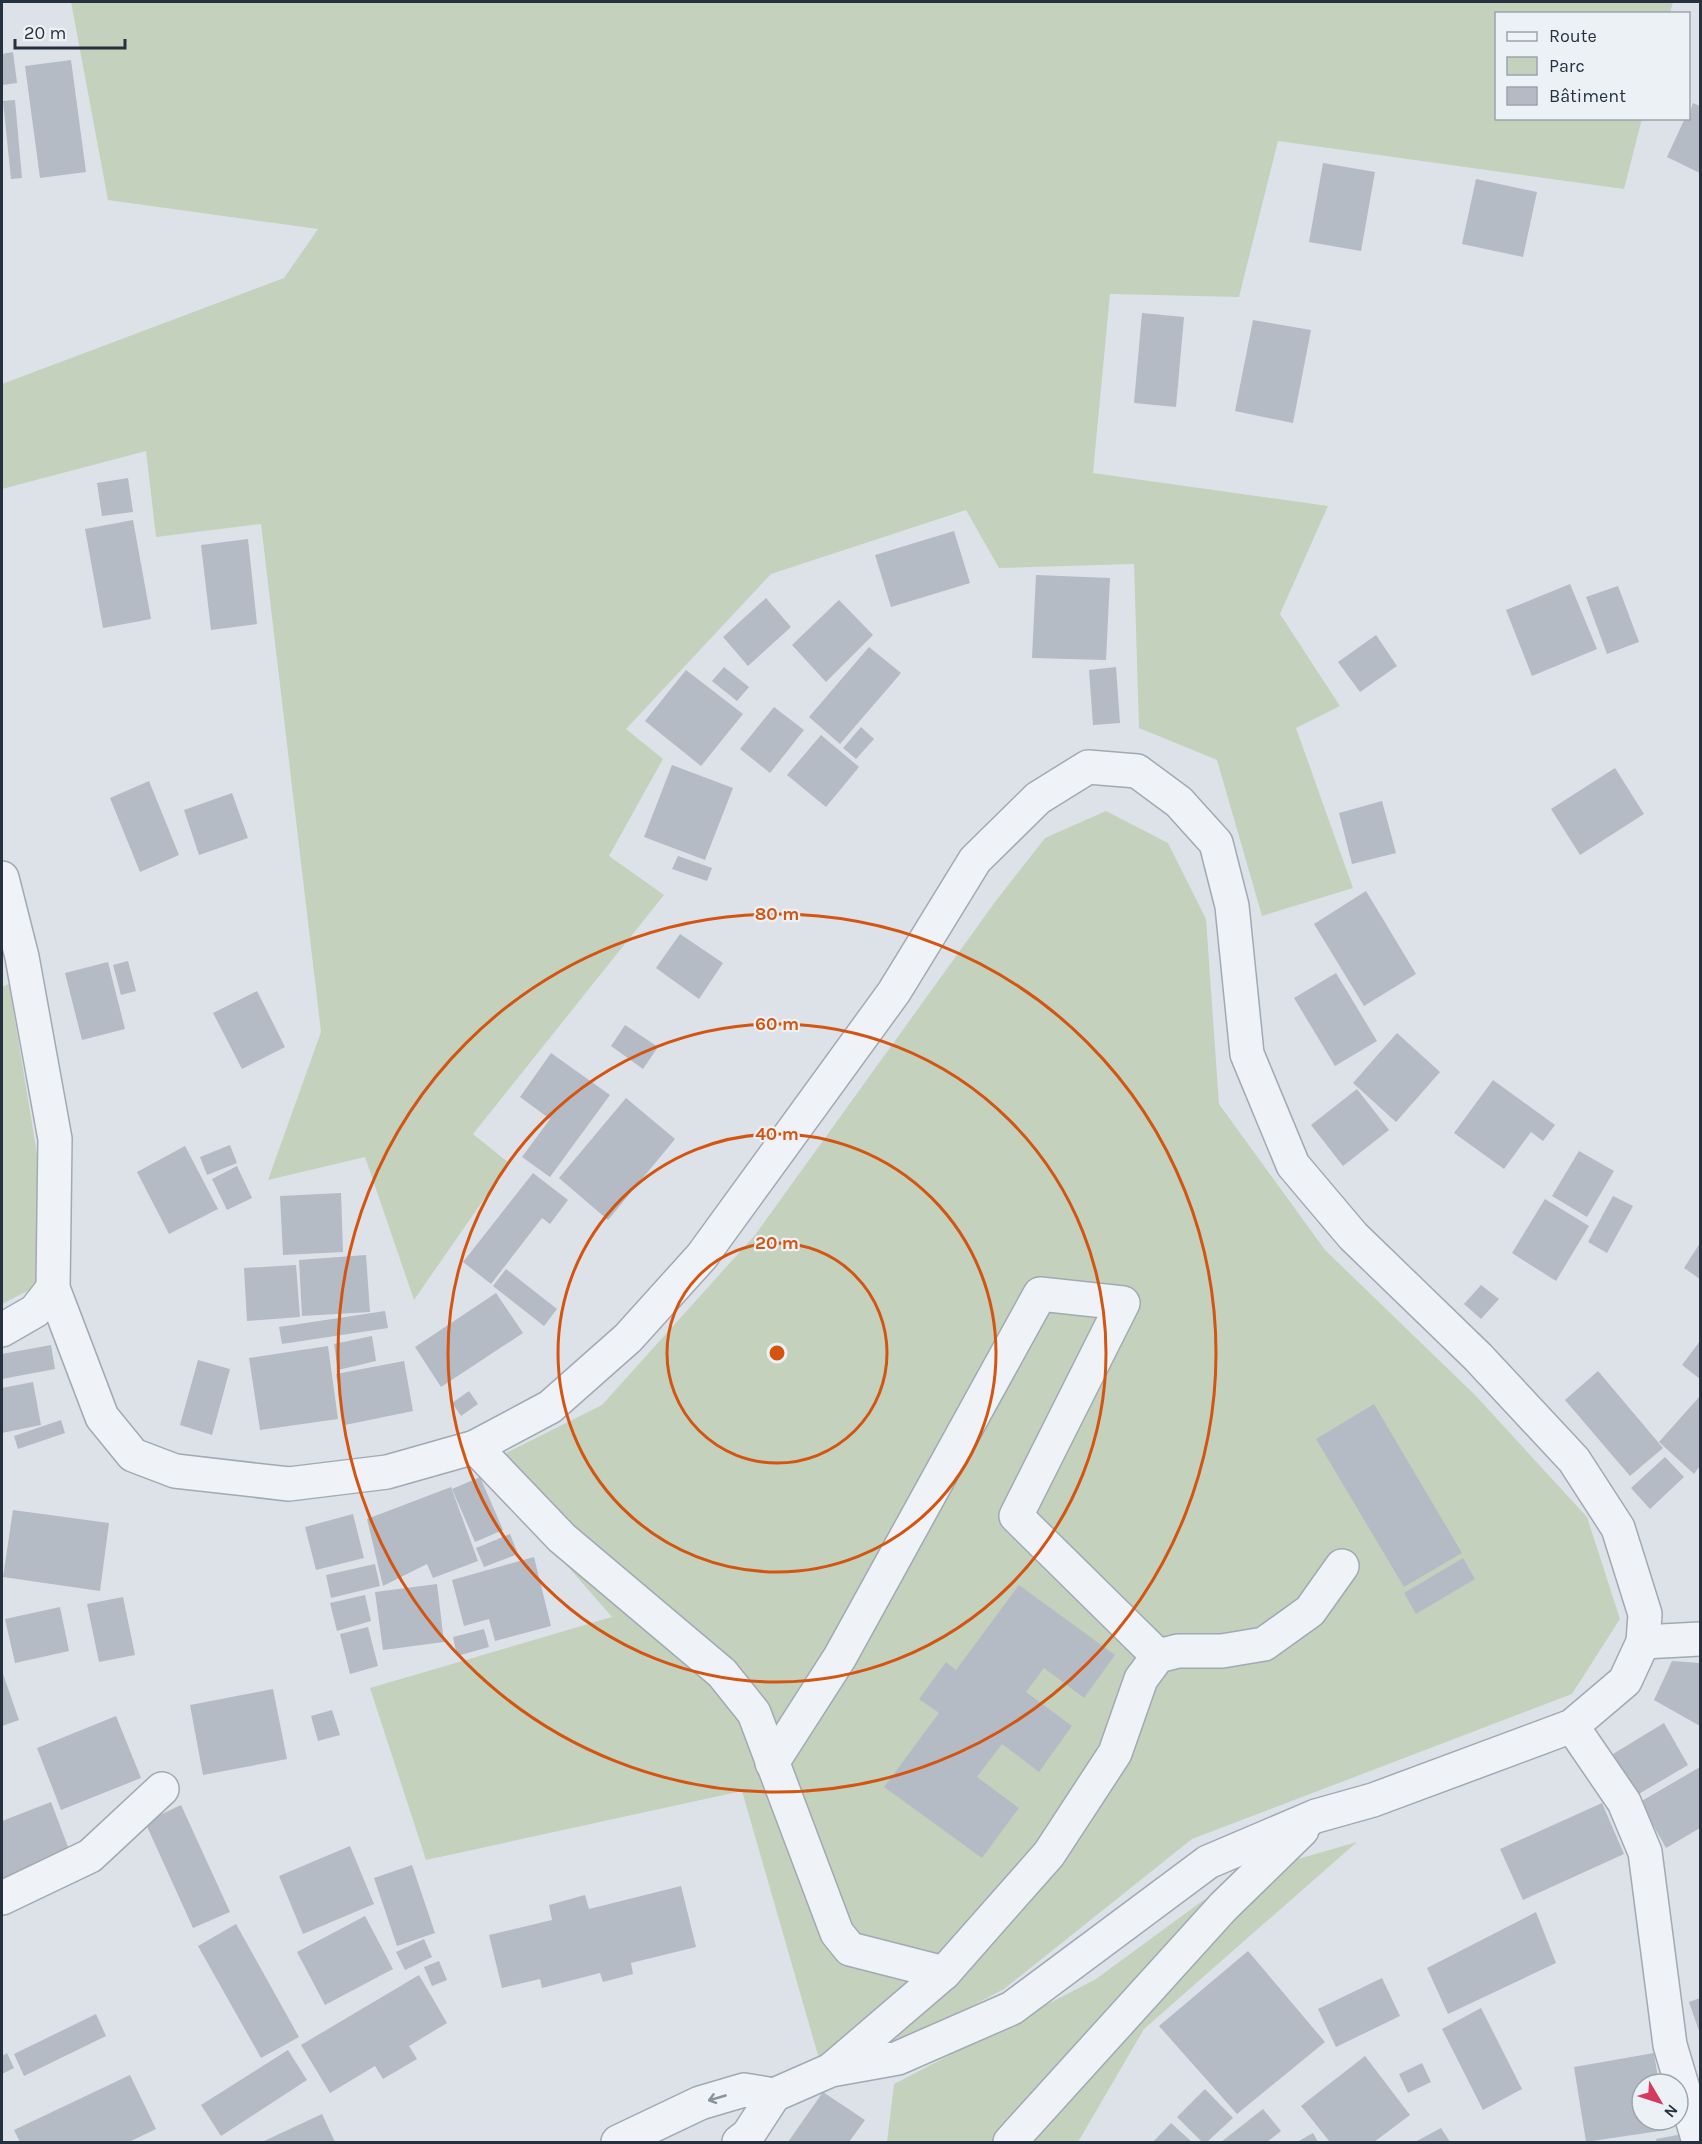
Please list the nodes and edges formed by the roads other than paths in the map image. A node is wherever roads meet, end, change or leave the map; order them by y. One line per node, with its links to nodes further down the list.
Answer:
1 (2, 878): 2 (street)
2 (52, 1288): 3 (street); 4 (street)
3 (2, 1330)
4 (476, 1447): 7 (street); 10 (street)
5 (1342, 1566): 8 (street)
6 (1701, 1639): 7 (street)
7 (1643, 1642): 9 (street)
8 (1158, 1656): 10 (street); 14 (street)
9 (1572, 1726): 12 (street); 20 (street)
10 (772, 1763): 14 (street)
11 (162, 1789): 13 (street)
12 (1316, 1816): 15 (street); 19 (street)
13 (2, 1898)
14 (944, 1973): 15 (street)
15 (831, 2070): 16 (street)
16 (774, 2095): 17 (street, one-way to 17); 18 (street)
17 (618, 2142)
18 (739, 2142)
19 (1010, 2142)
20 (1699, 2142)

